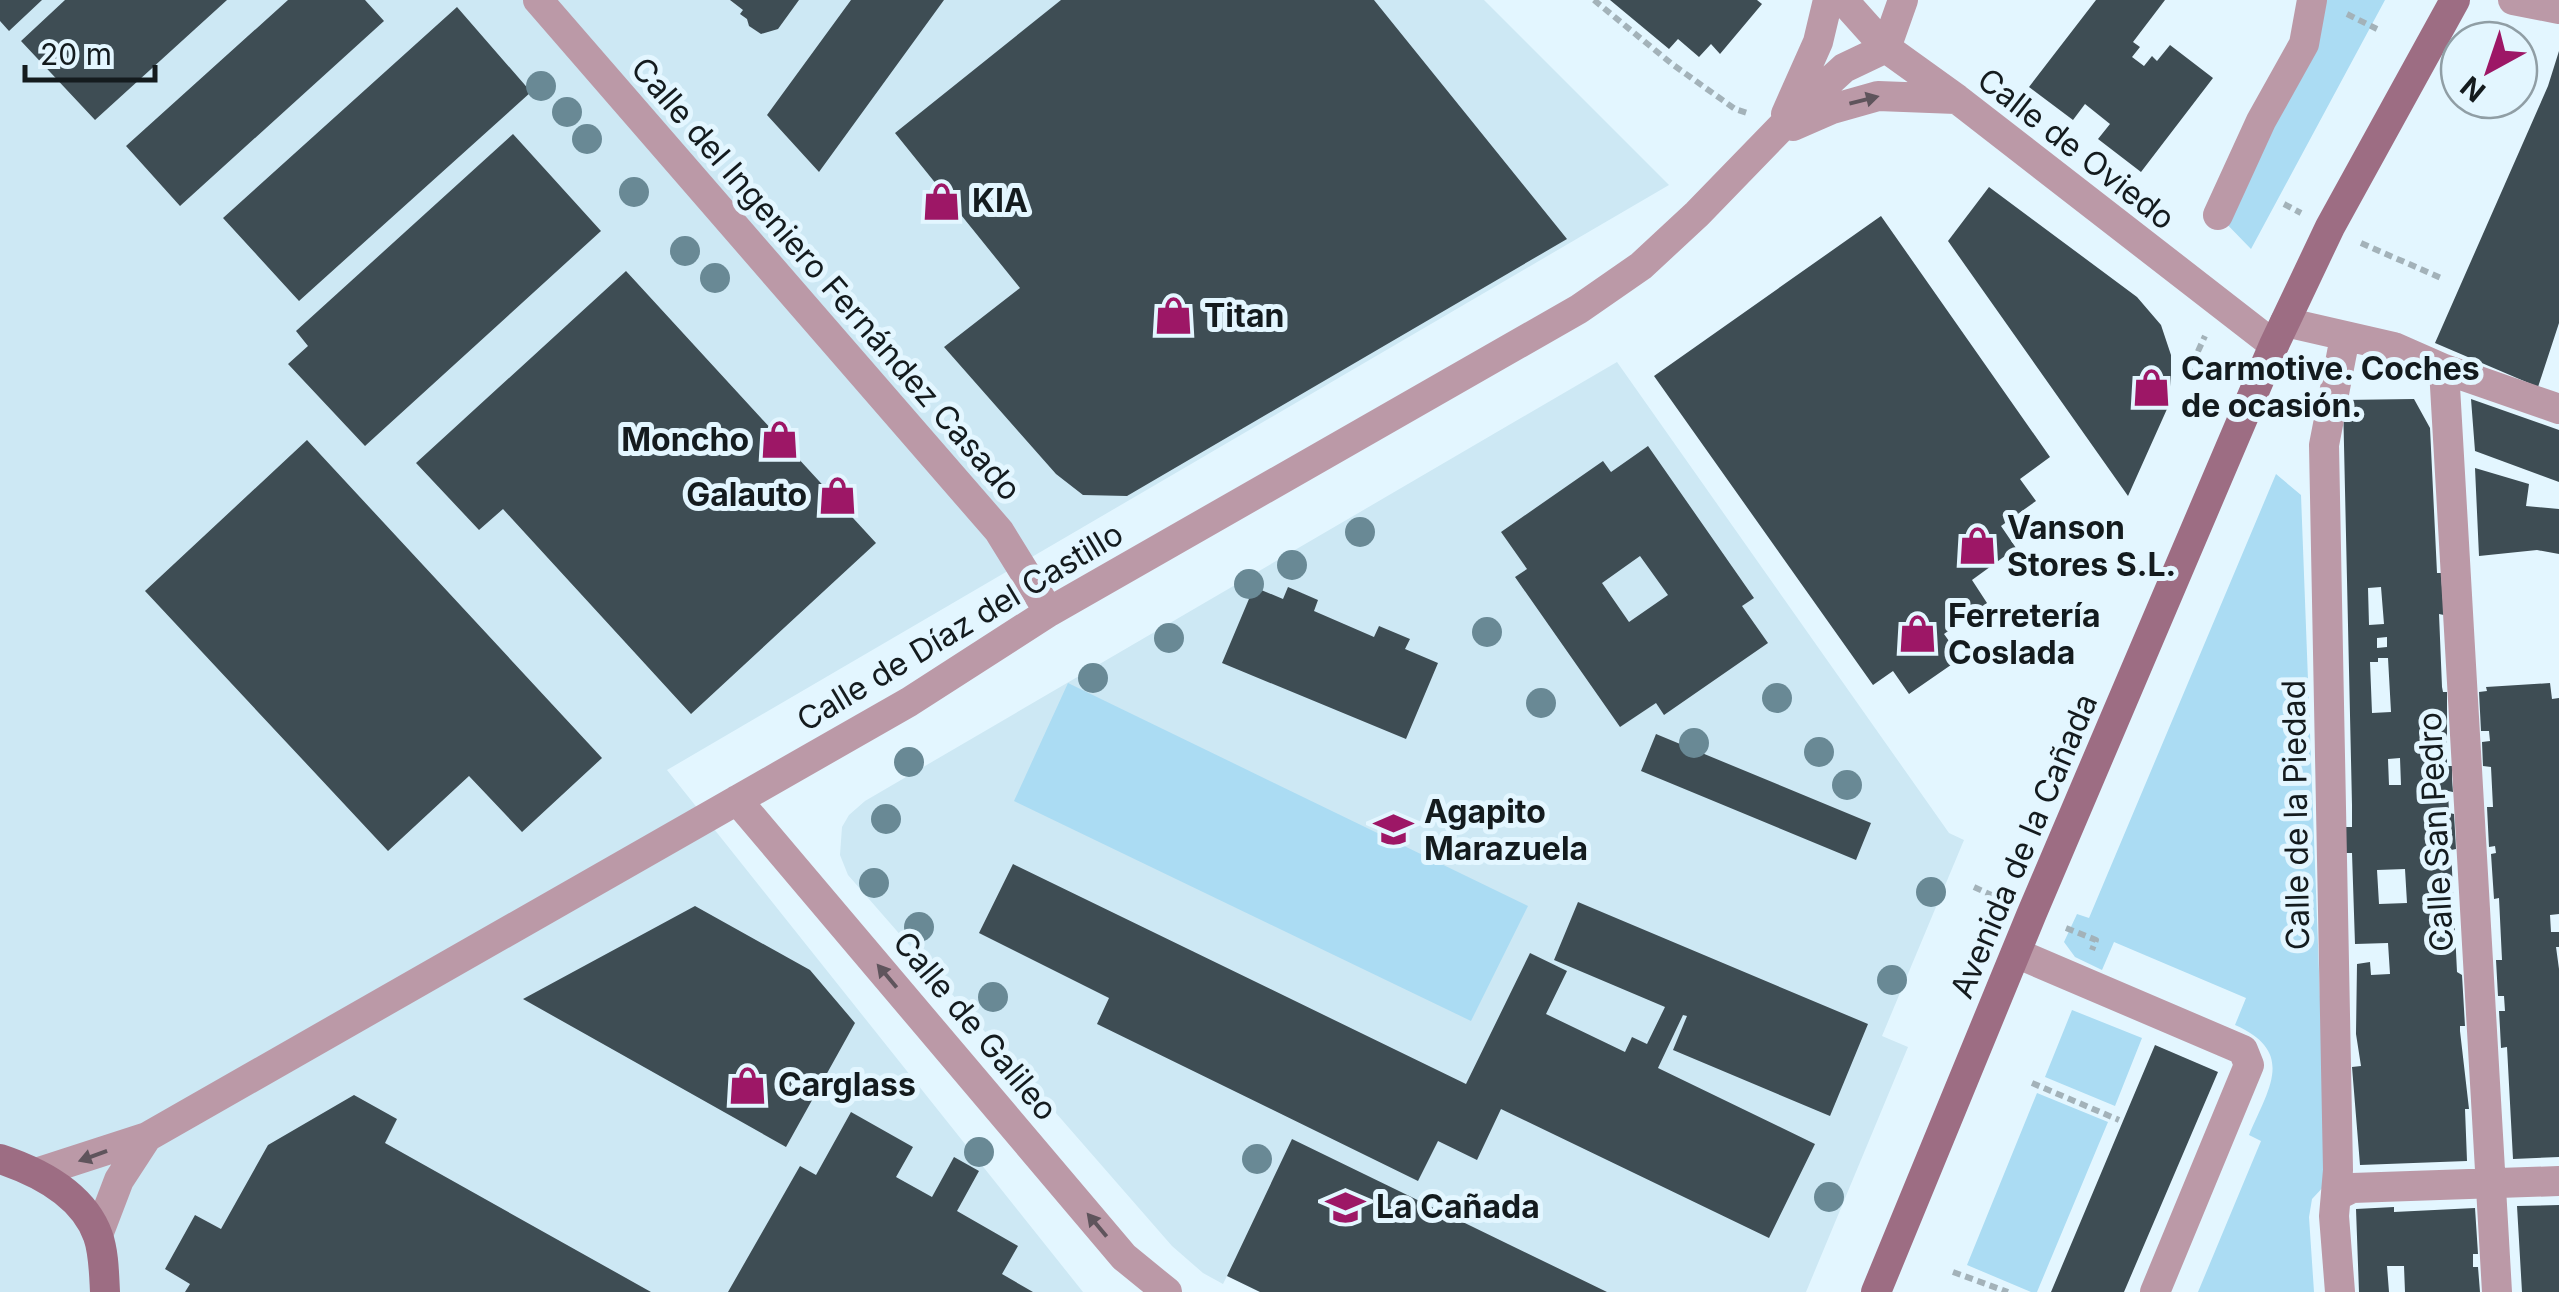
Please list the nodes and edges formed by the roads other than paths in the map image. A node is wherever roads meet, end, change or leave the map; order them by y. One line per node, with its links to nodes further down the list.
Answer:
1 (538, 0): 17 (street, Calle del Ingeniero Fernández Casado)
2 (1828, 0): 11 (street, Calle de Díaz del Castillo)
3 (1843, 0): 9 (street, Calle de Oviedo)
4 (1903, 0): 9 (street)
5 (2312, 0): 12 (street)
6 (2455, 0): 13 (street, Avenida de la Cañada)
7 (2514, 0): 8 (street)
8 (2559, 9)
9 (1886, 48): 10 (street, Calle de Oviedo); 11 (street, Calle de Díaz del Castillo)
10 (1957, 99): 11 (street, Calle de Díaz del Castillo, one-way to 10); 13 (street, Calle de Oviedo)
11 (1776, 133): 17 (street, Calle de Díaz del Castillo)
12 (2218, 215)
13 (2280, 333): 14 (street); 19 (street, Avenida de la Cañada)
14 (2345, 337): 15 (street); 25 (street, Calle de la Piedad)
15 (2444, 369): 16 (street); 24 (street, Calle San Pedro)
16 (2559, 409)
17 (1049, 612): 18 (street, Calle de Díaz del Castillo)
18 (736, 800): 20 (street, Calle de Díaz del Castillo); 28 (street, Calle de Galileo, one-way to 18)
19 (2016, 953): 29 (street, Avenida de la Cañada); 30 (street)
20 (147, 1137): 22 (street, Calle de Díaz del Castillo, one-way to 22); 26 (street, Calle de Díaz del Castillo)
21 (0, 1159): 22 (street)
22 (39, 1172): 26 (street)
23 (2559, 1181): 24 (street)
24 (2491, 1184): 25 (street); 32 (street, Calle San Pedro)
25 (2338, 1194): 31 (street, Calle de la Piedad)
26 (98, 1235): 27 (street)
27 (104, 1292)
28 (1166, 1292)
29 (1876, 1292)
30 (2155, 1292)
31 (2340, 1292)
32 (2497, 1292)

